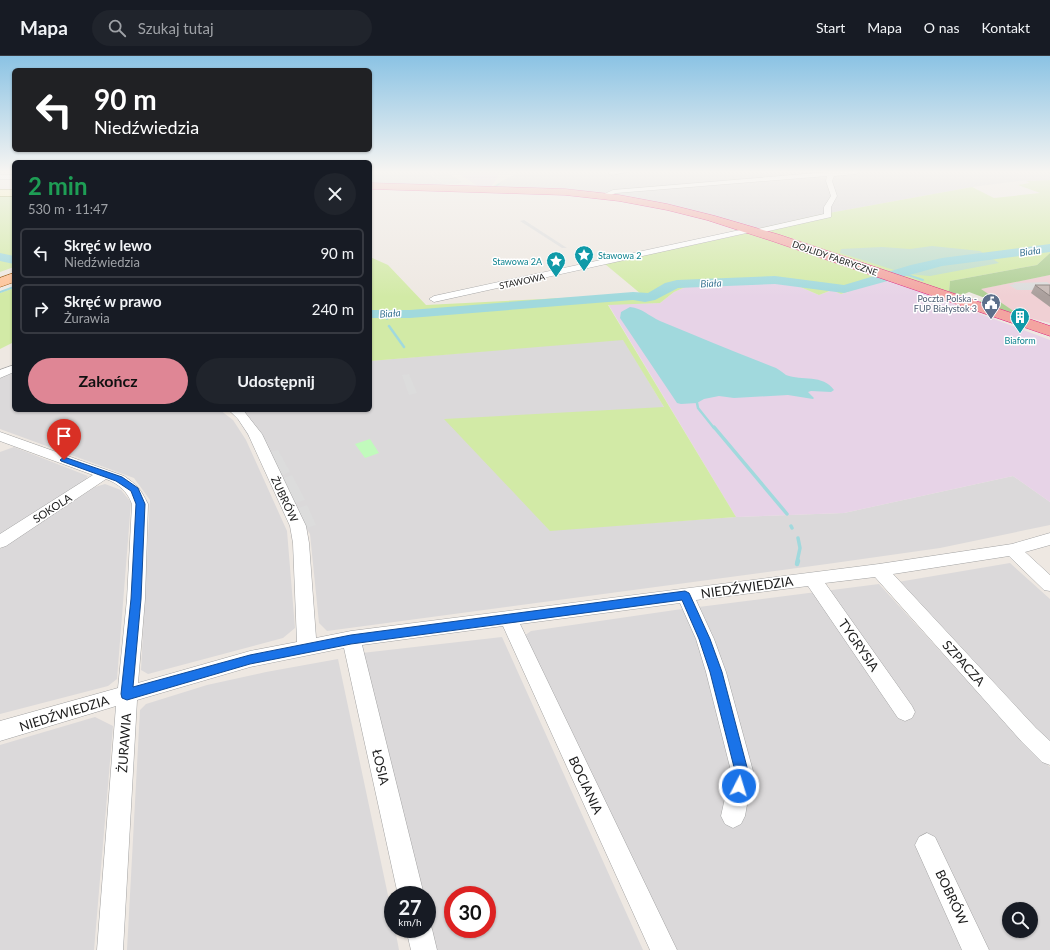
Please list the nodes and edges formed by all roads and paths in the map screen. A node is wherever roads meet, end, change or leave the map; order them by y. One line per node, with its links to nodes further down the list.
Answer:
1 (694, 214): 3 (highway, DOJLIDY FABRYCZNE)
2 (828, 214): 3 (street, STAWOWA)
3 (752, 231): 8 (street, STAWOWA); 9 (highway, DOJLIDY FABRYCZNE)
4 (12, 273): 5 (main road)
5 (0, 277)
6 (12, 278): 7 (main road)
7 (0, 282)
8 (434, 299)
9 (1015, 318): 10 (highway, DOJLIDY FABRYCZNE); 11 (highway, DOJLIDY FABRYCZNE)
10 (1050, 328)
11 (1050, 331)
12 (12, 369): 13 (street)
13 (0, 375)
14 (237, 412): 26 (street, ŻUBRÓW)
15 (4, 441): 16 (street, ŻURAWIA)
16 (104, 474): 18 (street, SOKOLA); 27 (street, ŻURAWIA)
17 (1050, 539): 19 (street, NIEDŹWIEDZIA)
18 (0, 542)
19 (1012, 550): 20 (street, NIEDŹWIEDZIA); 22 (street)
20 (879, 570): 21 (street, NIEDŹWIEDZIA); 30 (street, SZPACZA)
21 (812, 578): 23 (street, NIEDŹWIEDZIA); 28 (street, TYGRYSIA)
22 (1050, 585)
23 (685, 595): 24 (street, NIEDŹWIEDZIA); 31 (street)
24 (509, 619): 25 (street, NIEDŹWIEDZIA); 37 (street, BOCIANIA)
25 (351, 639): 26 (street, NIEDŹWIEDZIA); 33 (street, ŁOSIA)
26 (307, 647): 27 (street, NIEDŹWIEDZIA)
27 (127, 694): 29 (street, NIEDŹWIEDZIA); 35 (street, ŻURAWIA)
28 (905, 712)
29 (0, 731)
30 (1050, 755)
31 (734, 816)
32 (927, 845): 38 (street, BOBRÓW)
33 (409, 886)
34 (421, 938): 36 (street)
35 (110, 950)
36 (424, 950)
37 (664, 950)
38 (976, 950)

